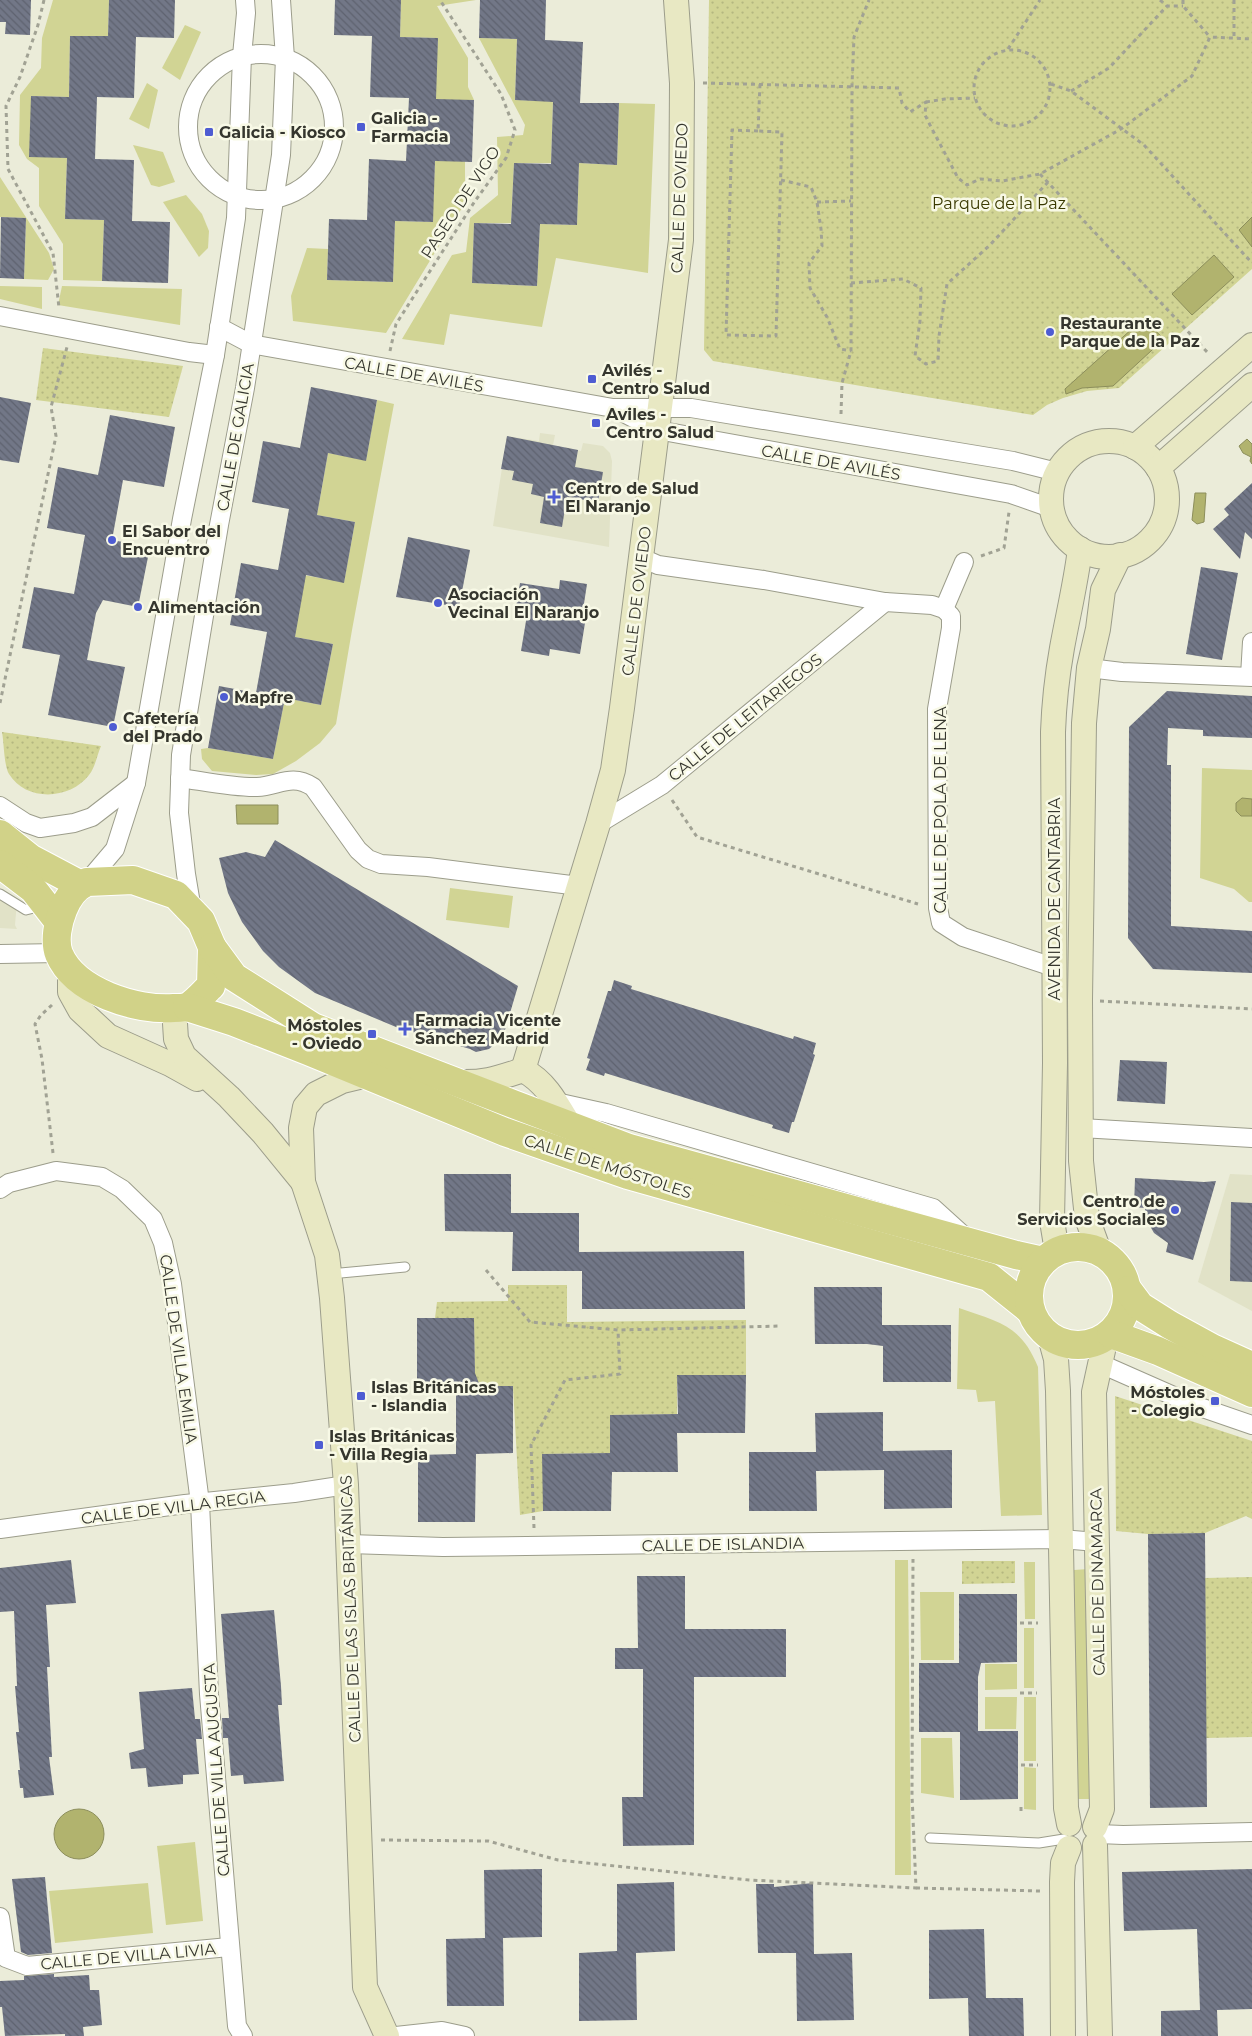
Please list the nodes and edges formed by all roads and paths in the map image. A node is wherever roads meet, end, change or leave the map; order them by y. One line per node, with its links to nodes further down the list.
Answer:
1 (44, 0): 39 (path)
2 (245, 0): 17 (street)
3 (282, 0): 18 (street, CALLE DE GALICIA)
4 (440, 0): 44 (path, PASEO DE VIGO)
5 (676, 0): 19 (street, CALLE DE OVIEDO)
6 (869, 0): 22 (path)
7 (1040, 0): 16 (path)
8 (1160, 0): 11 (path)
9 (1183, 0): 12 (path)
10 (1234, 0): 14 (path)
11 (1167, 6): 12 (path); 23 (path)
12 (1183, 6): 13 (path)
13 (1210, 37): 14 (path); 26 (path)
14 (1234, 38): 15 (path)
15 (1252, 39)
16 (1007, 50): 21 (path); 24 (path)
17 (242, 56): 18 (street); 31 (street); 31 (street)
18 (285, 58): 32 (street, CALLE DE GALICIA); 32 (street)
19 (682, 83): 20 (path); 47 (street, CALLE DE OVIEDO)
20 (760, 84): 22 (path); 27 (path)
21 (1051, 84): 23 (path); 24 (path)
22 (852, 85): 25 (path); 33 (path)
23 (1072, 91): 26 (path)
24 (975, 98): 25 (path)
25 (926, 102): 28 (path)
26 (1121, 129): 28 (path); 35 (path)
27 (758, 131): 29 (path); 29 (path)
28 (1040, 174): 30 (path)
29 (781, 180): 34 (path)
30 (1048, 182): 36 (path); 45 (path)
31 (235, 195): 32 (street); 38 (street)
32 (274, 198): 40 (street, CALLE DE GALICIA)
33 (851, 201): 34 (path); 36 (path)
34 (817, 202): 42 (path)
35 (1252, 263)
36 (851, 283): 42 (path)
37 (0, 316): 39 (street)
38 (219, 327): 40 (street, CALLE DE AVILÉS); 43 (street)
39 (66, 328): 43 (street); 65 (path)
40 (251, 344): 44 (street, CALLE DE AVILÉS); 66 (street, CALLE DE GALICIA)
41 (1252, 345): 45 (street)
42 (851, 351): 50 (path)
43 (215, 355): 67 (street)
44 (385, 369): 48 (street, CALLE DE AVILÉS)
45 (1224, 370): 51 (street)
46 (1252, 384): 52 (street)
47 (661, 407): 48 (street, CALLE DE AVILÉS); 49 (street, CALLE DE OVIEDO); 50 (street, CALLE DE AVILÉS)
48 (613, 408): 49 (street, CALLE DE AVILÉS)
49 (657, 430): 54 (street, CALLE DE AVILÉS); 58 (street, CALLE DE OVIEDO)
50 (841, 432): 53 (street, CALLE DE AVILÉS)
51 (1135, 447): 52 (street); 53 (street)
52 (1158, 468): 57 (street)
53 (1057, 472): 55 (street)
54 (1011, 494): 55 (street, CALLE DE AVILÉS); 59 (path)
55 (1052, 508): 56 (street)
56 (1080, 549): 57 (street); 81 (street, AVENIDA DE CANTABRIA)
57 (1120, 555): 63 (street, AVENIDA DE CANTABRIA)
58 (642, 558): 60 (street); 70 (street, CALLE DE OVIEDO)
59 (964, 562): 61 (street)
60 (886, 602): 61 (street); 68 (street, CALLE DE LEITARIEGOS)
61 (944, 609): 76 (street, CALLE DE POLA DE LENA)
62 (1252, 642): 64 (street)
63 (1089, 668): 64 (street); 83 (street, AVENIDA DE CANTABRIA)
64 (1251, 676)
65 (0, 703)
66 (180, 778): 74 (street); 77 (street, CALLE DE GALICIA)
67 (136, 783): 69 (street); 73 (street)
68 (662, 785): 70 (street, CALLE DE LEITARIEGOS); 76 (path)
69 (0, 806)
70 (598, 824): 74 (street, CALLE DE OVIEDO)
71 (0, 834): 73 (main road)
72 (0, 864): 78 (main road)
73 (84, 883): 77 (main road); 78 (main road)
74 (579, 886): 86 (street, CALLE DE OVIEDO)
75 (0, 894): 78 (lane)
76 (938, 908): 81 (street, CALLE DE POLA DE LENA)
77 (193, 912): 79 (main road)
78 (52, 913): 82 (main road)
79 (212, 946): 84 (main road); 88 (main road, CALLE DE MÓSTOLES)
80 (0, 954): 82 (street)
81 (1053, 967): 99 (street, AVENIDA DE CANTABRIA)
82 (66, 972): 84 (main road); 89 (street, CALLE DE LAS ISLAS BRITÁNICAS); 94 (path)
83 (1080, 1000): 85 (path); 92 (street, AVENIDA DE CANTABRIA)
84 (181, 1008): 87 (main road, CALLE DE MÓSTOLES); 89 (street, CALLE DE LAS ISLAS BRITÁNICAS)
85 (1252, 1009)
86 (523, 1070): 88 (street); 90 (street)
87 (366, 1075): 95 (street, CALLE DE LAS ISLAS BRITÁNICAS); 104 (main road, CALLE DE MÓSTOLES)
88 (455, 1082): 91 (main road, CALLE DE MÓSTOLES)
89 (229, 1098): 95 (street, CALLE DE LAS ISLAS BRITÁNICAS)
90 (556, 1102): 91 (street); 97 (street, CALLE DE MÓSTOLES)
91 (570, 1126): 97 (main road, CALLE DE MÓSTOLES)
92 (1081, 1128): 93 (street); 98 (street, AVENIDA DE CANTABRIA)
93 (1252, 1138)
94 (56, 1170): 96 (street, CALLE DE VILLA EMILIA); 113 (street, CALLE DE VILLA EMILIA)
95 (303, 1182): 102 (street, CALLE DE LAS ISLAS BRITÁNICAS)
96 (0, 1188)
97 (971, 1243): 99 (main road, CALLE DE MÓSTOLES)
98 (1099, 1251): 99 (main road); 103 (main road)
99 (1050, 1256): 104 (main road)
100 (405, 1267): 102 (lane)
101 (486, 1270): 106 (path)
102 (329, 1274): 112 (street, CALLE DE LAS ISLAS BRITÁNICAS)
103 (1128, 1290): 108 (main road); 109 (main road)
104 (1030, 1310): 107 (main road)
105 (781, 1326): 106 (path)
106 (618, 1330): 118 (path)
107 (1050, 1337): 108 (main road); 115 (street)
108 (1106, 1345): 110 (main road); 111 (street); 116 (street, CALLE DE DINAMARCA)
109 (1252, 1366)
110 (1252, 1393)
111 (1252, 1425)
112 (346, 1485): 113 (street, CALLE DE VILLA REGIA); 117 (street, CALLE DE LAS ISLAS BRITÁNICAS)
113 (200, 1503): 114 (street, CALLE DE VILLA REGIA); 136 (street, CALLE DE VILLA AUGUSTA)
114 (0, 1529)
115 (1061, 1539): 116 (street, CALLE DE ISLANDIA); 118 (street, CALLE DE ISLANDIA); 130 (street)
116 (1096, 1542): 129 (street, CALLE DE DINAMARCA)
117 (349, 1544): 118 (street, CALLE DE ISLANDIA); 132 (street, CALLE DE LAS ISLAS BRITÁNICAS)
118 (534, 1546)
119 (913, 1558): 133 (path)
120 (1038, 1622): 121 (path)
121 (1020, 1623)
122 (1020, 1693): 123 (path)
123 (1037, 1693)
124 (1021, 1765): 125 (path)
125 (1038, 1765)
126 (1021, 1804): 127 (path)
127 (1021, 1812)
128 (1252, 1832): 129 (street)
129 (1096, 1835): 130 (street); 142 (street, CALLE DE DINAMARCA)
130 (1067, 1837): 131 (lane); 134 (street)
131 (930, 1838)
132 (359, 1840): 133 (path); 138 (street, CALLE DE LAS ISLAS BRITÁNICAS)
133 (916, 1888): 134 (path)
134 (1062, 1892): 141 (street)
135 (0, 1917): 136 (street, CALLE DE VILLA LIVIA)
136 (230, 1948): 137 (street, CALLE DE VILLA AUGUSTA)
137 (242, 2036)
138 (387, 2036)
139 (396, 2036): 140 (street)
140 (465, 2036)
141 (1063, 2036)
142 (1100, 2036)

